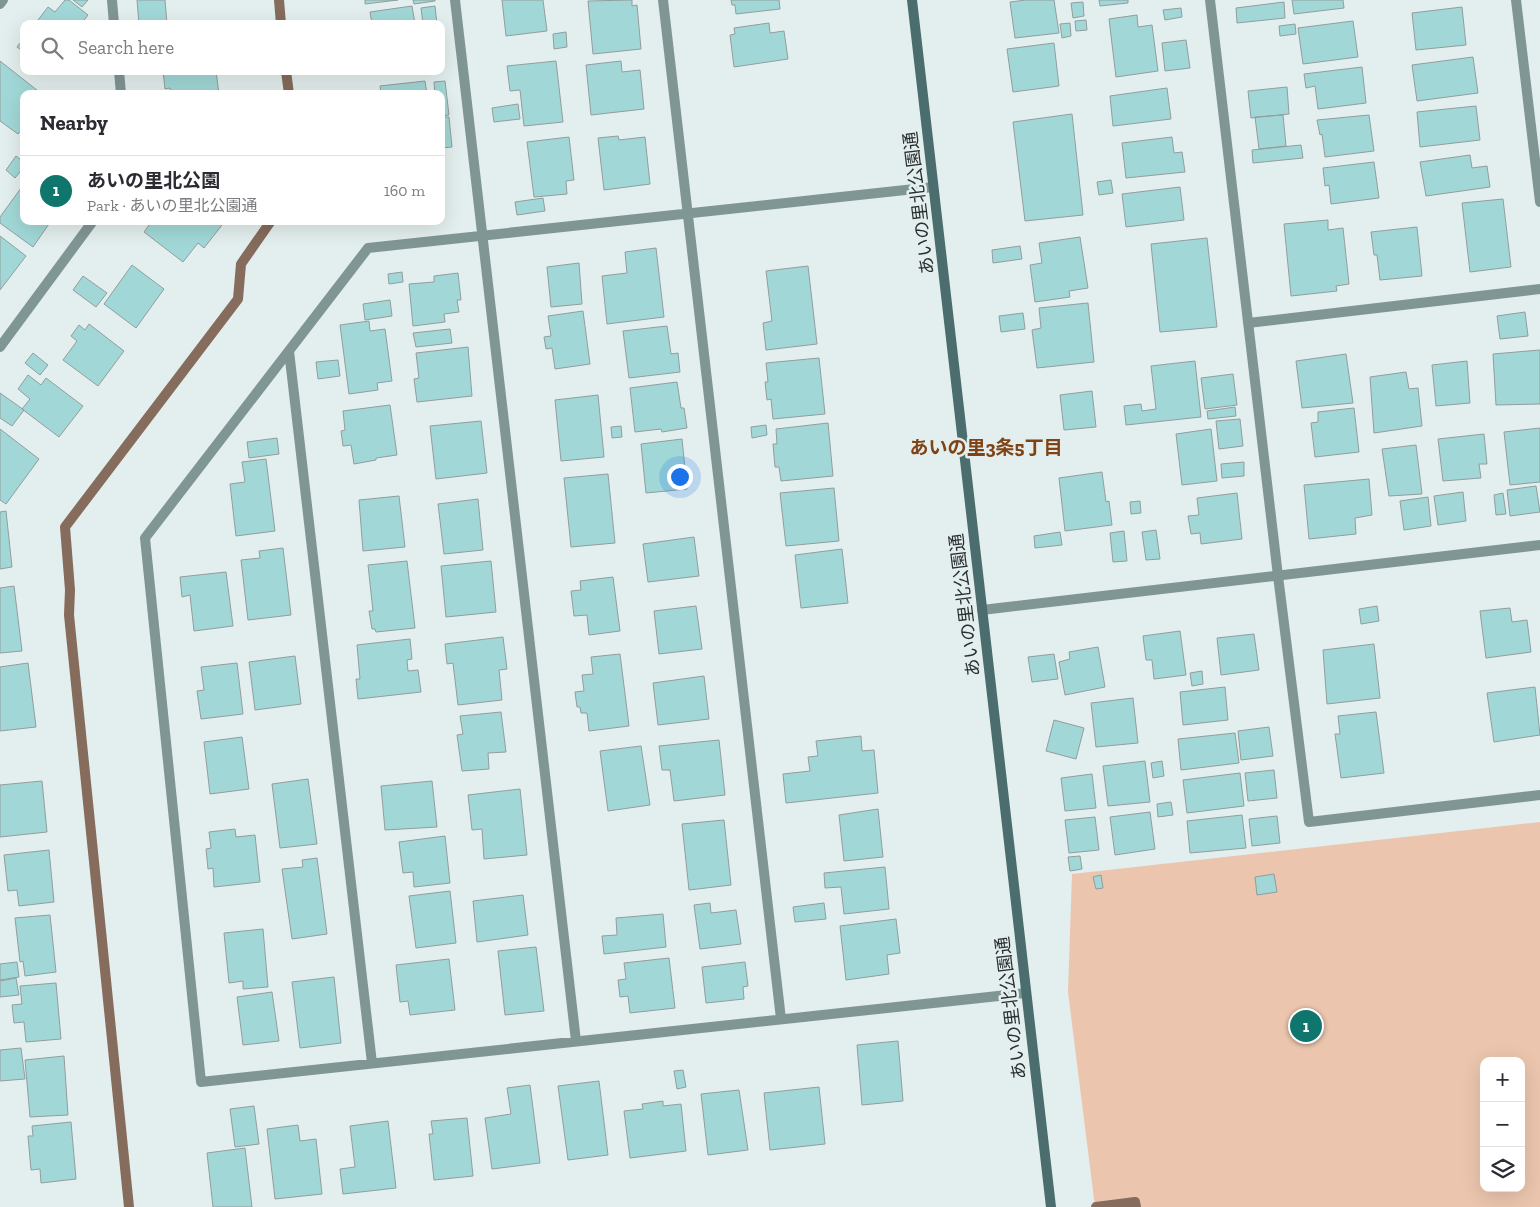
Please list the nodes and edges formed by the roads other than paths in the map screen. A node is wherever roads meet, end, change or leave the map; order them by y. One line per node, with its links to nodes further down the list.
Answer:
1 (3, 0): 8 (street)
2 (112, 0): 9 (street)
3 (456, 0): 16 (street)
4 (663, 0): 14 (street)
5 (912, 0): 12 (street, あいの里北公園通)
6 (1210, 0): 18 (street)
7 (1516, 0): 13 (street)
8 (0, 4)
9 (114, 20)
10 (119, 75): 11 (street)
11 (121, 90)
12 (933, 187): 14 (street); 23 (street, あいの里北公園通)
13 (1540, 202)
14 (688, 214): 16 (street); 26 (street)
15 (90, 225): 19 (street)
16 (483, 235): 20 (street); 27 (street)
17 (1540, 289): 18 (street)
18 (1248, 323): 22 (street)
19 (0, 347)
20 (289, 351): 28 (street); 28 (street)
21 (1540, 545): 22 (street)
22 (1278, 576): 23 (street); 24 (street)
23 (982, 610): 25 (street, あいの里北公園通)
24 (1540, 795)
25 (1026, 993): 26 (street); 29 (street, あいの里北公園通)
26 (781, 1019): 27 (street)
27 (576, 1041): 28 (street)
28 (372, 1063)
29 (1051, 1207)

